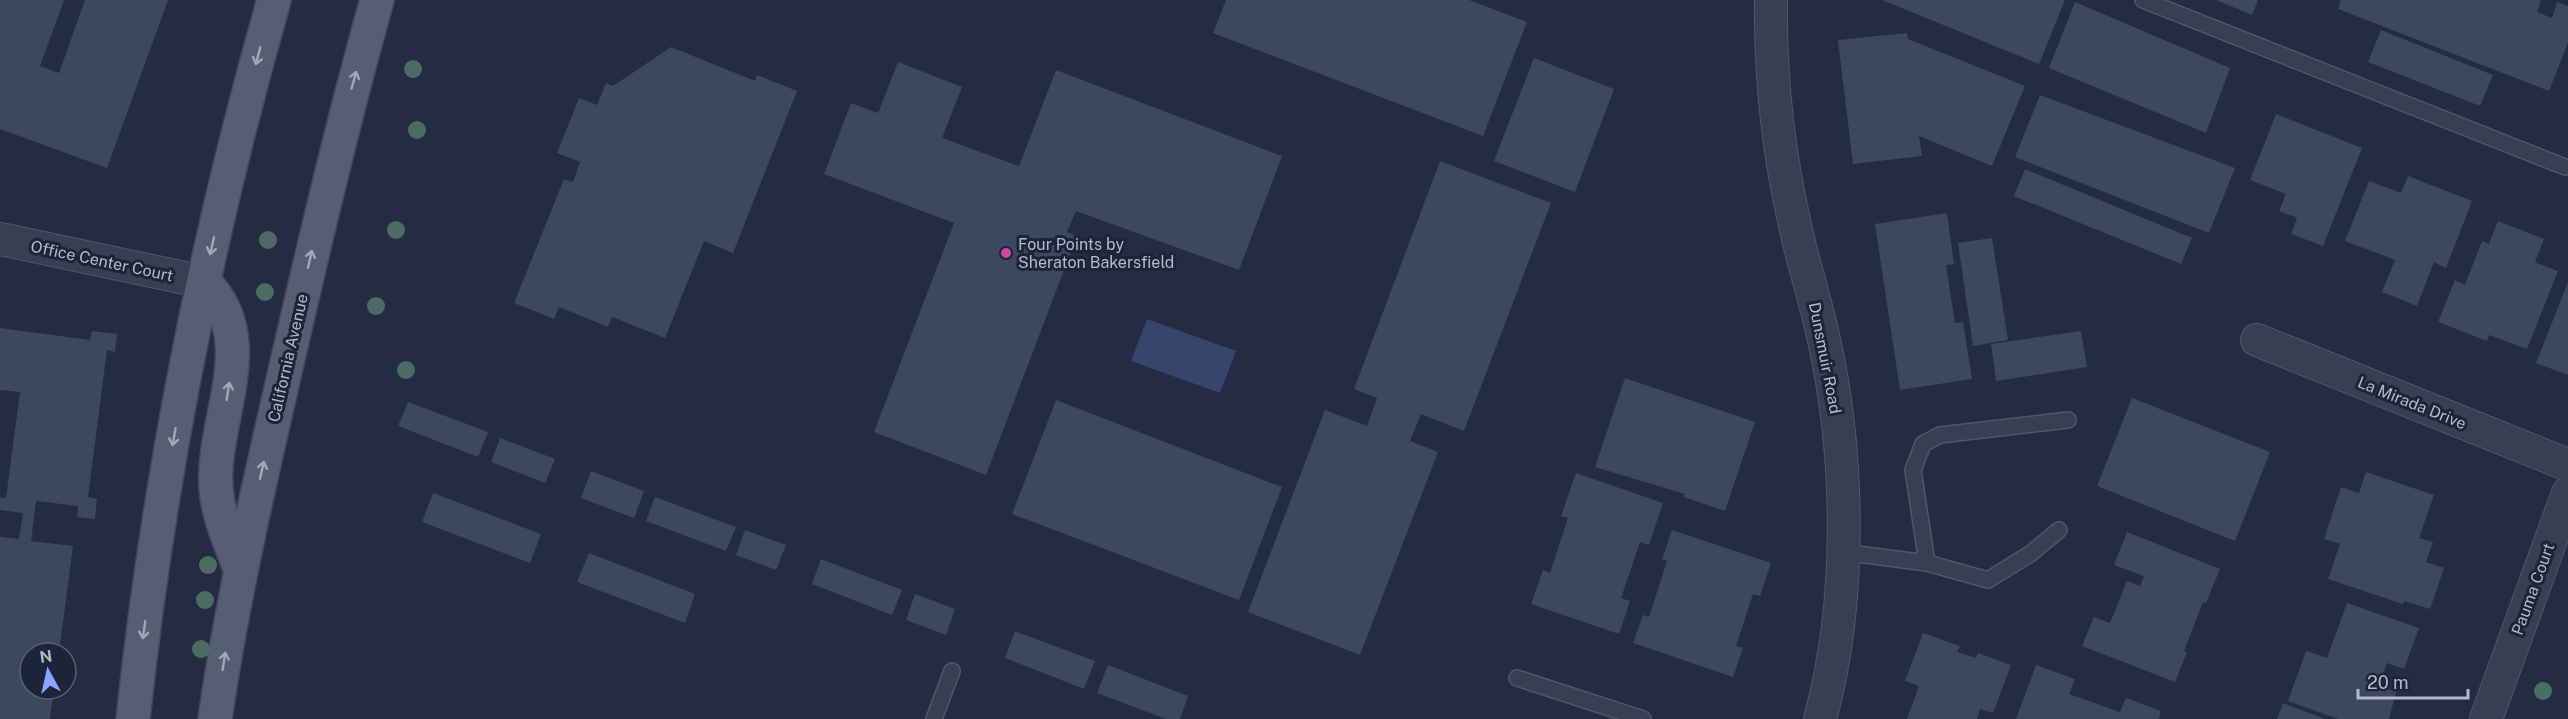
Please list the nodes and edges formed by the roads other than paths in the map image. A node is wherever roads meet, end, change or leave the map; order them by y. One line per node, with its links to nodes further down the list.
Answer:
1 (274, 0): 7 (main road, one-way to 7)
2 (377, 0): 15 (main road, California Avenue, one-way to 2)
3 (1771, 0): 13 (street, Dunsmuir Road)
4 (2143, 0): 5 (lane)
5 (2565, 167)
6 (0, 239): 7 (street, Office Center Court)
7 (204, 282): 15 (main road, one-way to 7); 18 (main road, one-way to 18)
8 (2257, 340): 10 (street, La Mirada Drive)
9 (2068, 420): 14 (lane)
10 (2568, 465)
11 (2568, 493): 23 (street, Pauma Court)
12 (2059, 530): 14 (lane)
13 (1842, 552): 14 (lane); 22 (street, Dunsmuir Road)
14 (1927, 563)
15 (241, 571): 19 (main road, California Avenue, one-way to 15)
16 (952, 671): 20 (lane)
17 (1517, 678): 21 (lane)
18 (133, 719)
19 (215, 719)
20 (934, 719)
21 (1643, 719)
22 (1820, 719)
23 (2486, 719)

